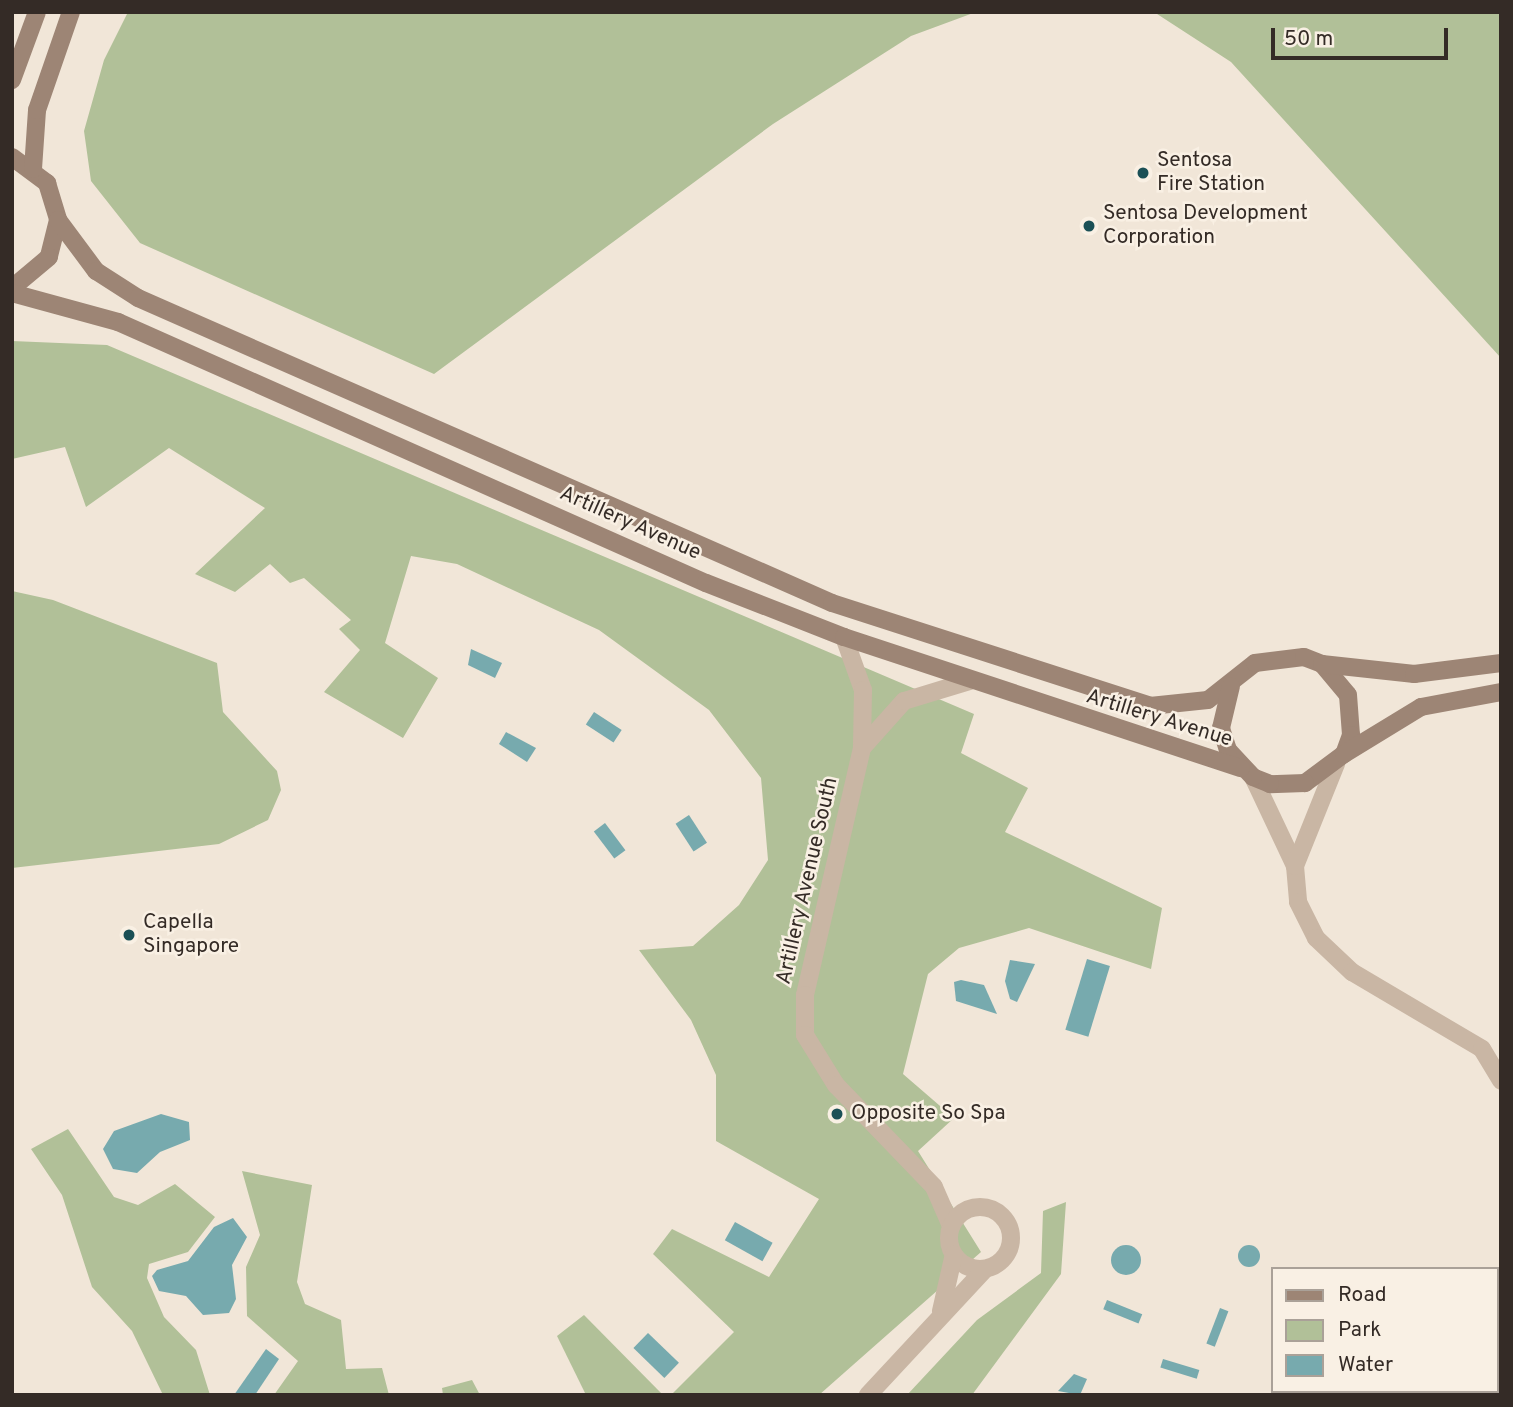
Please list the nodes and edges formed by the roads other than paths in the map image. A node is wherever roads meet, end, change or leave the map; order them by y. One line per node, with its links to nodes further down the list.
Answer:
1 (37, 12): 3 (street)
2 (71, 12): 5 (street)
3 (12, 80)
4 (12, 157): 5 (street)
5 (33, 169): 6 (street)
6 (58, 220): 7 (street); 12 (street, Artillery Avenue)
7 (12, 291): 8 (street, Artillery Avenue)
8 (844, 637): 11 (street, Artillery Avenue); 14 (street, Artillery Avenue South)
9 (1501, 663): 10 (street, Artillery Avenue)
10 (1322, 664): 12 (street, Artillery Avenue); 15 (street)
11 (970, 681): 14 (street, Artillery Avenue South); 16 (street, Artillery Avenue)
12 (1231, 686): 16 (street, Artillery Avenue)
13 (1501, 692): 15 (street, Artillery Avenue)
14 (862, 748): 19 (street, Artillery Avenue South)
15 (1340, 759): 16 (street, Artillery Avenue); 17 (street)
16 (1247, 773): 17 (street)
17 (1295, 866): 18 (street)
18 (1501, 1081)
19 (934, 1187): 20 (street, Artillery Avenue South); 21 (street, Artillery Avenue South)
20 (974, 1207): 21 (street); 23 (street)
21 (951, 1226): 22 (street)
22 (954, 1254): 23 (street); 24 (street)
23 (985, 1269): 24 (street)
24 (941, 1311): 25 (street)
25 (868, 1395)

